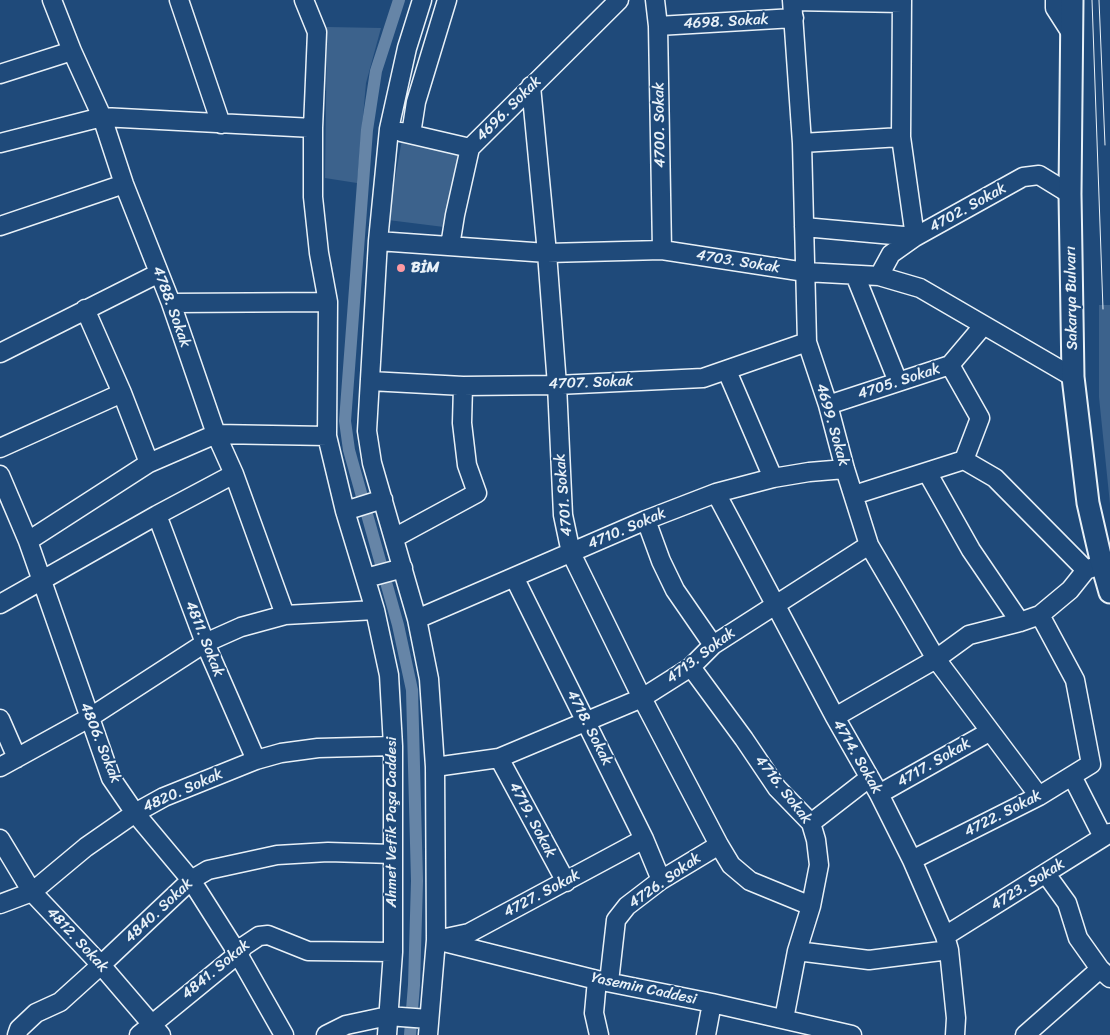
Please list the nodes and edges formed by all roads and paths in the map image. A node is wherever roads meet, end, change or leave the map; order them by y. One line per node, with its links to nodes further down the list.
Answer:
1 (52, 0): 14 (street, 4788. Sokak)
2 (179, 0): 18 (street)
3 (304, 0): 19 (street)
4 (422, 0): 20 (street)
5 (447, 0): 21 (street)
6 (619, 0): 16 (street, 4696. Sokak)
7 (655, 0): 12 (street, 4700. Sokak)
8 (1055, 0): 13 (street)
9 (1072, 0): 13 (main road, Sakarya Bulvarı)
10 (902, 1): 11 (street, 4698. Sokak); 22 (street)
11 (793, 7): 12 (street, 4698. Sokak); 24 (street, 4699. Sokak)
12 (658, 26): 33 (street, 4700. Sokak)
13 (1072, 33): 27 (main road, Sakarya Bulvarı)
14 (72, 51): 15 (street); 17 (street, 4788. Sokak)
15 (0, 74)
16 (531, 86): 25 (street, 4696. Sokak); 34 (street, 4701. Sokak)
17 (102, 117): 18 (street); 23 (street); 26 (street, 4788. Sokak)
18 (222, 124): 19 (street)
19 (313, 128): 39 (street)
20 (389, 129): 21 (street); 31 (street)
21 (411, 134): 25 (street)
22 (901, 137): 24 (street); 30 (street)
23 (0, 142)
24 (802, 143): 29 (street, 4699. Sokak)
25 (470, 148): 32 (street, 4696. Sokak)
26 (124, 184): 28 (street); 36 (street, 4788. Sokak)
27 (1070, 194): 30 (street, 4702. Sokak); 47 (main road, Sakarya Bulvarı)
28 (0, 226)
29 (804, 227): 30 (street); 35 (street, 4699. Sokak)
30 (916, 237): 38 (street, 4702. Sokak)
31 (378, 241): 32 (street, 4703. Sokak); 48 (street)
32 (450, 246): 34 (street, 4703. Sokak)
33 (662, 250): 34 (street, 4703. Sokak); 35 (street, 4703. Sokak)
34 (547, 253): 51 (street, 4701. Sokak)
35 (805, 272): 37 (street, 4703. Sokak); 43 (street, 4699. Sokak)
36 (159, 273): 40 (street, 4788. Sokak); 41 (street)
37 (855, 275): 38 (street, 4703. Sokak); 49 (street)
38 (880, 276): 42 (street, 4703. Sokak)
39 (328, 302): 40 (street); 55 (street)
40 (171, 303): 54 (street, 4788. Sokak)
41 (85, 309): 44 (street); 52 (street)
42 (983, 326): 45 (street, 4705. Sokak); 47 (street, 4703. Sokak)
43 (807, 342): 46 (street, 4707. Sokak); 53 (street, 4699. Sokak)
44 (0, 353)
45 (950, 366): 49 (street, 4705. Sokak); 57 (street)
46 (727, 371): 51 (street, 4707. Sokak); 63 (street)
47 (1073, 376): 73 (main road, Sakarya Bulvarı)
48 (370, 381): 50 (street, 4707. Sokak); 66 (street)
49 (898, 382): 53 (street, 4705. Sokak)
50 (463, 386): 51 (street, 4707. Sokak); 69 (street)
51 (557, 386): 72 (street, 4701. Sokak)
52 (122, 393): 56 (street); 58 (street)
53 (828, 405): 59 (street, 4699. Sokak)
54 (216, 434): 55 (street); 58 (street); 61 (street, 4788. Sokak)
55 (327, 436): 66 (street)
56 (0, 448)
57 (964, 460): 60 (street); 73 (street)
58 (149, 463): 70 (street)
59 (845, 469): 63 (street, 4710. Sokak); 65 (street, 4699. Sokak)
60 (927, 472): 65 (street); 84 (street)
61 (234, 474): 67 (street); 81 (street, 4788. Sokak)
62 (0, 475): 70 (street, 4806. Sokak)
63 (773, 478): 64 (street, 4710. Sokak)
64 (716, 493): 68 (street, 4710. Sokak); 79 (street, 4714. Sokak)
65 (854, 495): 71 (street, 4699. Sokak)
66 (364, 505): 69 (street); 74 (street)
67 (156, 515): 76 (street); 85 (street, 4811. Sokak)
68 (646, 520): 72 (street, 4710. Sokak); 86 (street)
69 (394, 538): 74 (street)
70 (28, 541): 76 (street, 4806. Sokak)
71 (869, 545): 79 (street, 4713. Sokak); 87 (street, 4699. Sokak)
72 (571, 553): 75 (street, 4710. Sokak); 89 (street, 4701. Sokak)
73 (1094, 567): 77 (main road, Sakarya Bulvarı); 82 (street)
74 (384, 573): 80 (street, Ahmet Vefik Paşa Caddesi); 83 (street)
75 (514, 577): 83 (street, 4710. Sokak); 93 (street, 4718. Sokak)
76 (42, 581): 78 (street); 91 (street, 4806. Sokak)
77 (1110, 592)
78 (0, 604)
79 (774, 604): 86 (street, 4713. Sokak); 90 (street, 4714. Sokak)
80 (374, 610): 81 (street); 95 (street, Ahmet Vefik Paşa Caddesi)
81 (285, 615): 85 (street)
82 (1040, 615): 84 (street); 101 (street, 4722. Sokak)
83 (417, 619): 100 (street)
84 (1020, 622): 87 (street)
85 (205, 643): 91 (street); 98 (street, 4811. Sokak)
86 (713, 645): 88 (street, 4713. Sokak)
87 (936, 659): 90 (street); 94 (street, 4699. Sokak)
88 (691, 667): 89 (street, 4713. Sokak); 106 (street, 4716. Sokak)
89 (642, 698): 93 (street, 4713. Sokak); 110 (street, 4701. Sokak)
90 (835, 717): 102 (street, 4714. Sokak)
91 (89, 718): 96 (street); 105 (street, 4806. Sokak)
92 (0, 719): 96 (street)
93 (586, 723): 97 (street, 4713. Sokak); 108 (street, 4718. Sokak)
94 (989, 732): 103 (street, 4717. Sokak); 104 (street, 4699. Sokak)
95 (393, 746): 98 (street, 4820. Sokak); 111 (street, Ahmet Vefik Paşa Caddesi)
96 (18, 758): 99 (street)
97 (499, 758): 100 (street, 4713. Sokak); 116 (street, 4719. Sokak)
98 (256, 760): 105 (street, 4820. Sokak)
99 (0, 767)
100 (435, 767): 120 (street)
101 (1072, 776): 104 (street, 4722. Sokak); 107 (street)
102 (869, 778): 103 (street, 4714. Sokak); 106 (street)
103 (879, 794): 112 (street, 4714. Sokak)
104 (1039, 796): 112 (street, 4722. Sokak)
105 (136, 813): 114 (street, 4806. Sokak); 117 (street, 4820. Sokak)
106 (811, 823): 119 (street, 4716. Sokak)
107 (1106, 835): 113 (street, 4723. Sokak)
108 (644, 839): 115 (street, 4718. Sokak); 116 (street, 4727. Sokak)
109 (0, 840): 117 (street, 4812. Sokak)
110 (719, 845): 115 (street, 4726. Sokak); 119 (street, 4701. Sokak)
111 (393, 854): 114 (street, 4840. Sokak); 122 (street, Ahmet Vefik Paşa Caddesi)
112 (912, 860): 121 (street, 4714. Sokak)
113 (1046, 874): 121 (street, 4723. Sokak); 126 (street)
114 (191, 880): 124 (street, 4806. Sokak); 125 (street, 4840. Sokak)
115 (661, 880): 127 (street, 4726. Sokak)
116 (566, 882): 120 (street, 4727. Sokak)
117 (32, 892): 118 (street, 4820. Sokak); 125 (street, 4812. Sokak)
118 (0, 904)
119 (811, 906): 123 (street, 4716. Sokak)
120 (436, 940): 127 (street, Yasemin Caddesi); 131 (street)
121 (947, 943): 123 (street, 4723. Sokak); 141 (street, 4714. Sokak)
122 (393, 952): 124 (street, 4841. Sokak); 129 (street, Ahmet Vefik Paşa Caddesi)
123 (797, 952): 130 (street, 4716. Sokak)
124 (238, 954): 132 (street, 4841. Sokak); 136 (street, 4806. Sokak)
125 (102, 965): 132 (street, 4812. Sokak); 134 (street, 4840. Sokak)
126 (1105, 974): 142 (street)
127 (603, 981): 128 (street, Yasemin Caddesi); 139 (street, 4726. Sokak)
128 (712, 1003): 130 (street, Yasemin Caddesi); 140 (street)
129 (391, 1016): 131 (street); 137 (street); 138 (street, Ahmet Vefik Paşa Caddesi)
130 (784, 1019): 133 (street, Yasemin Caddesi)
131 (426, 1024)
132 (156, 1029): 135 (street, 4841. Sokak)
133 (841, 1034)
134 (18, 1035)
135 (139, 1035)
136 (284, 1035)
137 (326, 1035)
138 (387, 1035)
139 (599, 1035)
140 (706, 1035)
141 (955, 1035)
142 (1025, 1035)

